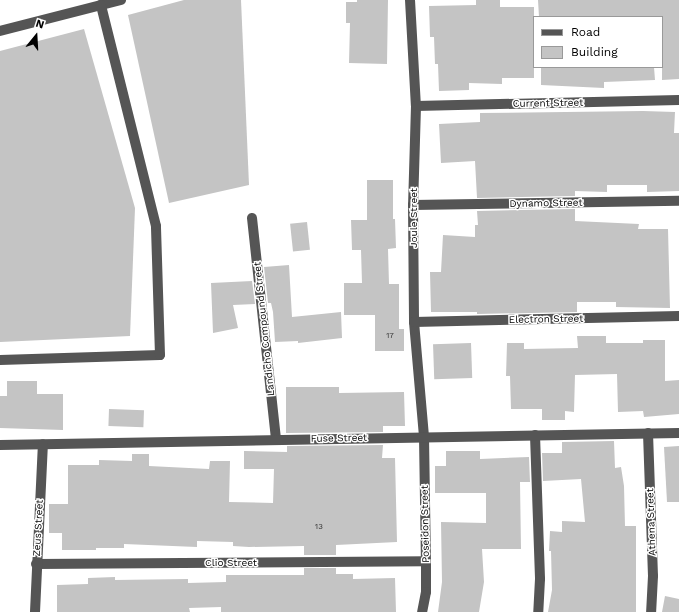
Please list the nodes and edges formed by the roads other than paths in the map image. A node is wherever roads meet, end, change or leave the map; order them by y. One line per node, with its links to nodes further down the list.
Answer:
1 (121, 0): 3 (street)
2 (410, 0): 6 (street, Joule Street)
3 (101, 5): 4 (street); 12 (street)
4 (0, 31)
5 (679, 100): 6 (street, Current Street)
6 (416, 106): 8 (street, Joule Street)
7 (679, 201): 8 (street, Dynamo Street)
8 (413, 205): 11 (street, Joule Street)
9 (252, 218): 17 (street, Landicho Compound Street)
10 (679, 316): 11 (street, Electron Street)
11 (414, 322): 16 (street, Joule Street)
12 (0, 360)
13 (648, 433): 14 (street, Fuse Street); 15 (street, Fuse Street); 25 (street, Athena Street)
14 (679, 433)
15 (535, 435): 16 (street, Fuse Street); 24 (street)
16 (424, 437): 17 (street, Fuse Street); 20 (street, Poseidon Street)
17 (276, 440): 18 (street, Fuse Street)
18 (43, 444): 19 (street, Fuse Street); 21 (street, Zeus Street)
19 (0, 445)
20 (426, 561): 21 (street, Clio Street); 23 (street, Poseidon Street)
21 (36, 564): 22 (street, Zeus Street)
22 (35, 612)
23 (422, 612)
24 (538, 612)
25 (651, 612)

